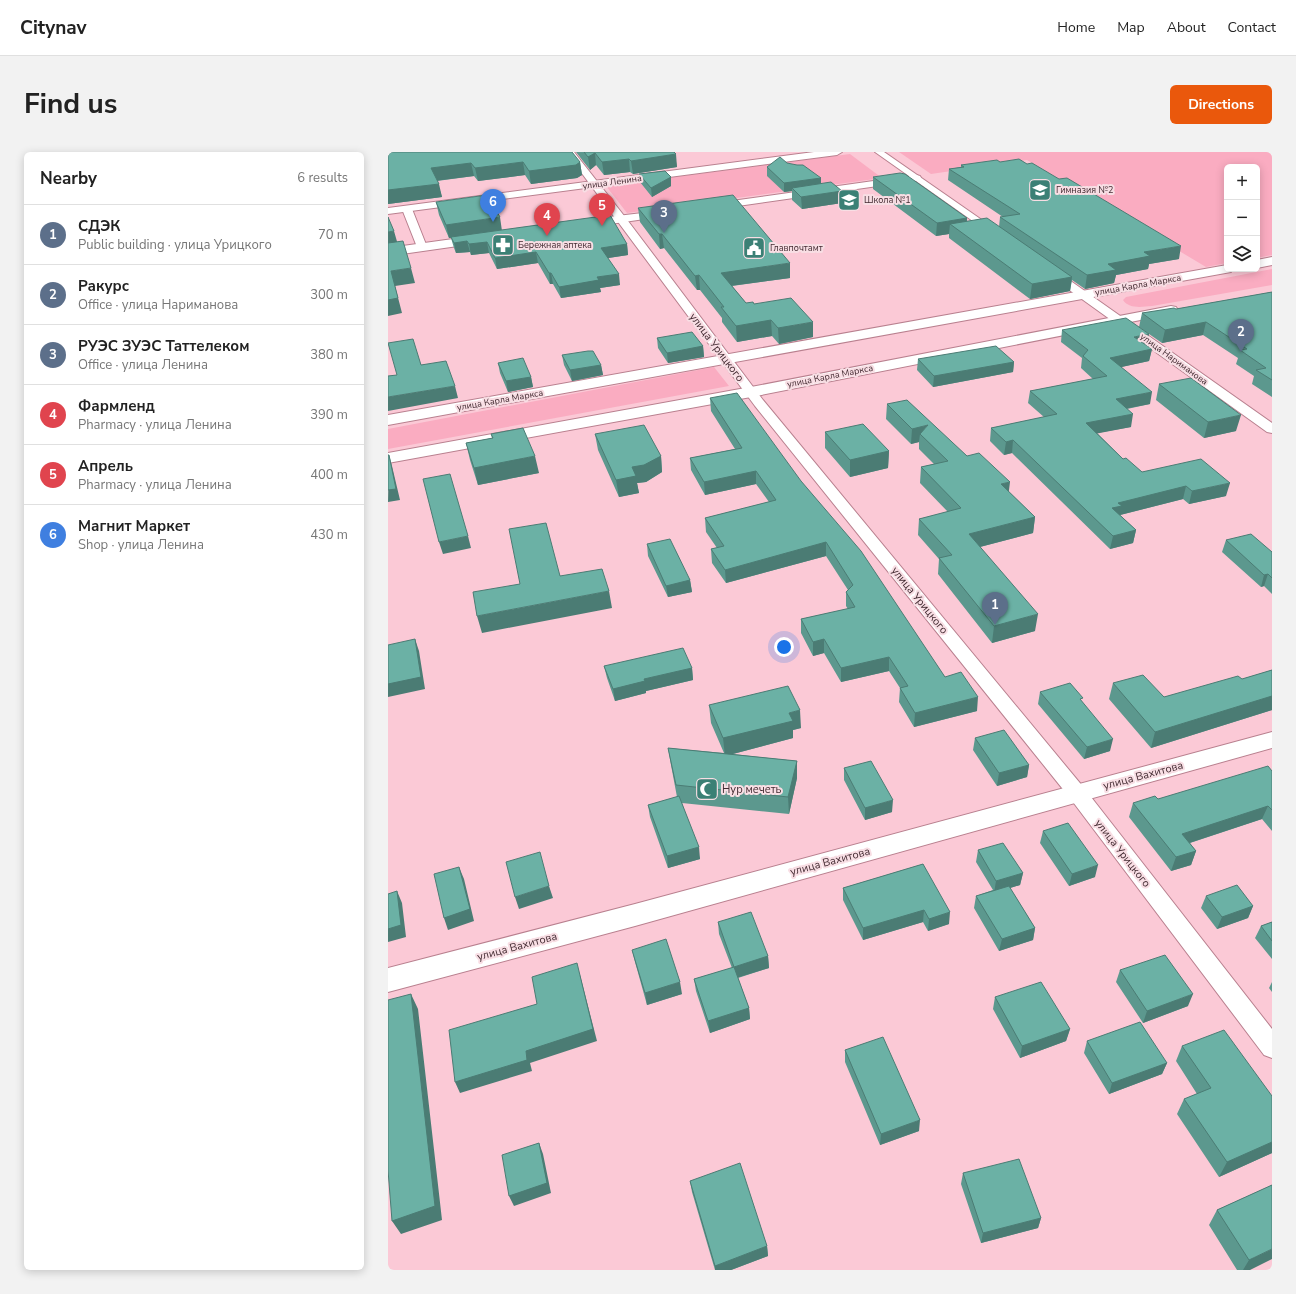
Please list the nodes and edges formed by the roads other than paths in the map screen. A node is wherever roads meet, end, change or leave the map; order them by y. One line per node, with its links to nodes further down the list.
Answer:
1 (570, 152): 5 (street, улица Урицкого)
2 (836, 152): 5 (main road, улица Ленина)
3 (880, 152): 4 (street)
4 (916, 178): 6 (main road); 13 (street)
5 (595, 185): 7 (main road, улица Ленина); 10 (street, улица Урицкого)
6 (702, 208)
7 (407, 209): 8 (main road, улица Ленина); 14 (street)
8 (388, 211)
9 (679, 211): 10 (main road)
10 (622, 219): 11 (main road); 23 (street, улица Урицкого)
11 (574, 226)
12 (490, 238): 14 (main road)
13 (1006, 241)
14 (422, 247): 15 (main road)
15 (388, 252)
16 (1272, 261): 17 (main road)
17 (1260, 263)
18 (1044, 268): 20 (street, улица Нариманова)
19 (1224, 270): 20 (main road, улица Карла Маркса)
20 (1083, 294): 22 (street, улица Нариманова); 23 (main road, улица Карла Маркса)
21 (1188, 307): 22 (main road, улица Карла Маркса)
22 (1119, 320): 24 (main road, улица Карла Маркса); 26 (street, улица Нариманова)
23 (726, 359): 24 (street, улица Урицкого); 25 (main road, улица Карла Маркса)
24 (751, 392): 27 (main road, улица Карла Маркса); 29 (street, улица Урицкого)
25 (388, 420)
26 (1272, 429)
27 (388, 458)
28 (1272, 740): 29 (main road, улица Вахитова)
29 (1077, 793): 30 (main road, улица Вахитова); 31 (street, улица Урицкого)
30 (388, 980)
31 (1272, 1047)

